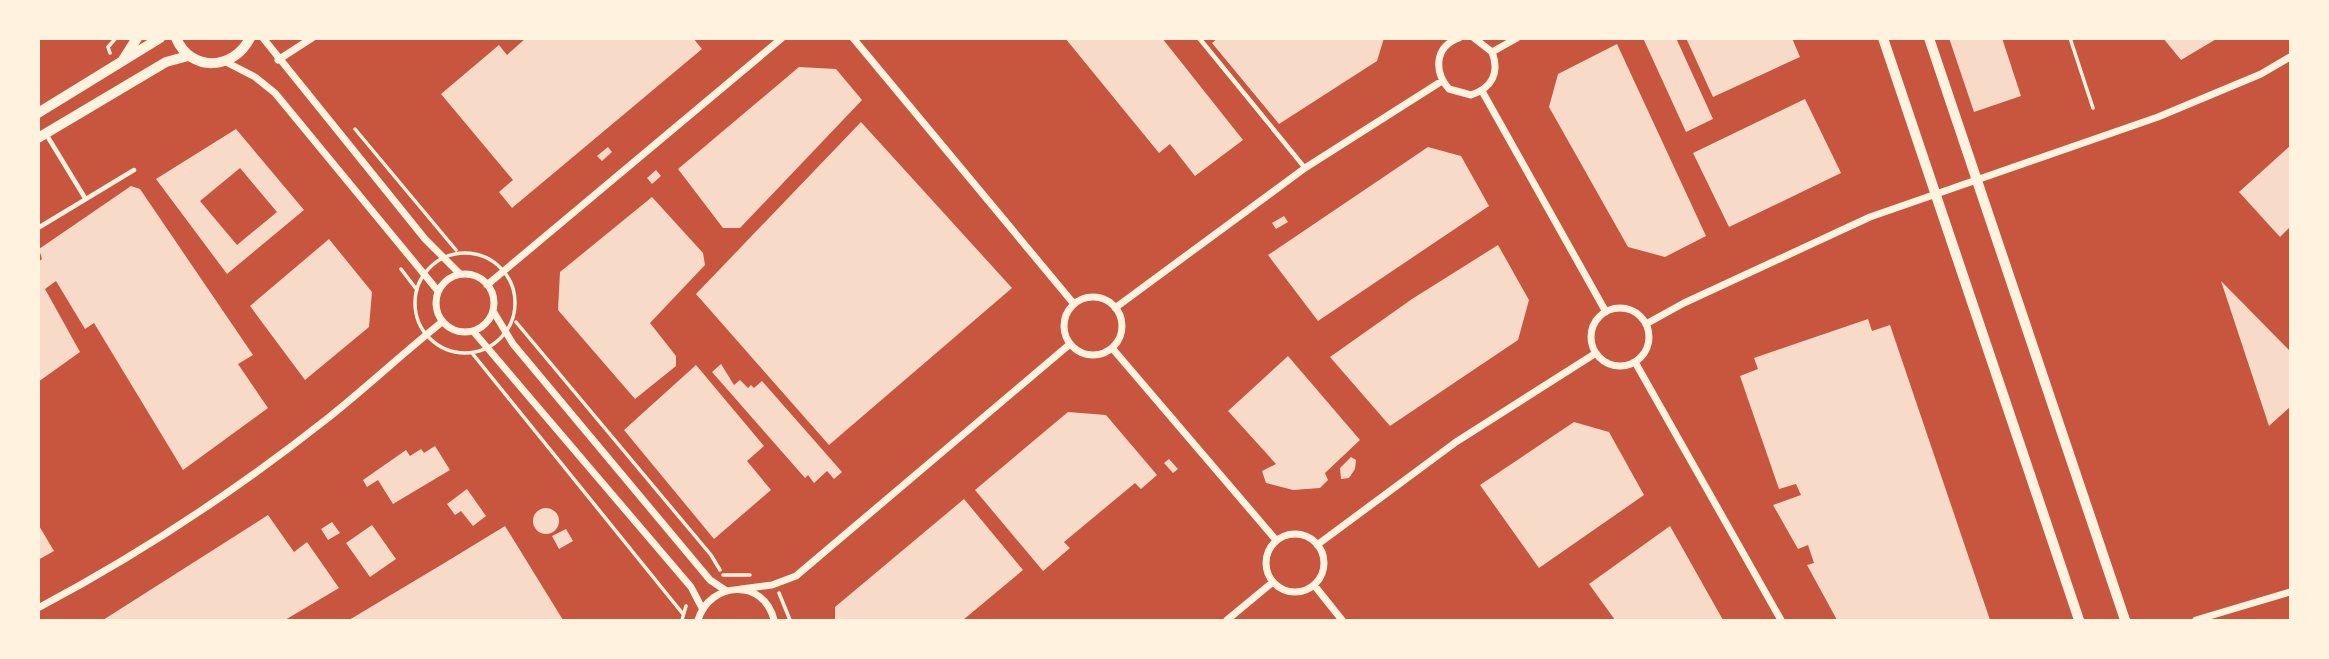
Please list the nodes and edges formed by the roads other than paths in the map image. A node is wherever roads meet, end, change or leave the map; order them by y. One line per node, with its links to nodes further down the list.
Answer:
1 (137, 38): 20 (street)
2 (160, 38): 20 (street)
3 (176, 38): 16 (street)
4 (250, 38): 19 (street)
5 (263, 38): 18 (street)
6 (312, 38): 18 (street)
7 (782, 38): 32 (street)
8 (853, 38): 34 (street)
9 (1199, 38): 25 (lane)
10 (1474, 38): 15 (street)
11 (1517, 38): 15 (street)
12 (1883, 38): 28 (street)
13 (1929, 38): 27 (street)
14 (1455, 39): 21 (street)
15 (1492, 52): 22 (street)
16 (188, 56): 19 (street); 24 (street)
17 (2291, 57): 27 (street)
18 (278, 60): 31 (street)
19 (226, 62): 33 (street)
20 (117, 67): 23 (street)
21 (1442, 81): 22 (street); 25 (street)
22 (1482, 91): 37 (street)
23 (38, 113)
24 (42, 136): 29 (lane)
25 (1305, 168): 35 (street)
26 (134, 170): 29 (lane)
27 (1977, 178): 28 (street); 60 (street)
28 (1935, 193): 39 (street); 59 (street)
29 (85, 198): 30 (lane)
30 (38, 228)
31 (460, 274): 32 (street); 33 (street)
32 (487, 285): 36 (street)
33 (438, 291): 38 (street)
34 (1074, 303): 35 (street); 41 (street)
35 (1115, 307): 42 (street)
36 (493, 311): 40 (street); 50 (street)
37 (1606, 312): 39 (street); 43 (street)
38 (442, 322): 40 (street); 52 (street)
39 (1646, 324): 44 (street)
40 (472, 331): 53 (street)
41 (1070, 344): 42 (street); 49 (street)
42 (1112, 348): 45 (street)
43 (1596, 353): 44 (street); 46 (street)
44 (1635, 362): 58 (street)
45 (1276, 540): 46 (street); 47 (street)
46 (1317, 545): 48 (street)
47 (1273, 582): 48 (street); 56 (street)
48 (1314, 585): 57 (street)
49 (741, 589): 50 (street); 55 (street)
50 (725, 590): 53 (street)
51 (2291, 592): 61 (street)
52 (38, 608)
53 (702, 608): 54 (street)
54 (698, 621)
55 (774, 621)
56 (1227, 621)
57 (1342, 621)
58 (1781, 621)
59 (2079, 621)
60 (2125, 621)
61 (2196, 621)

